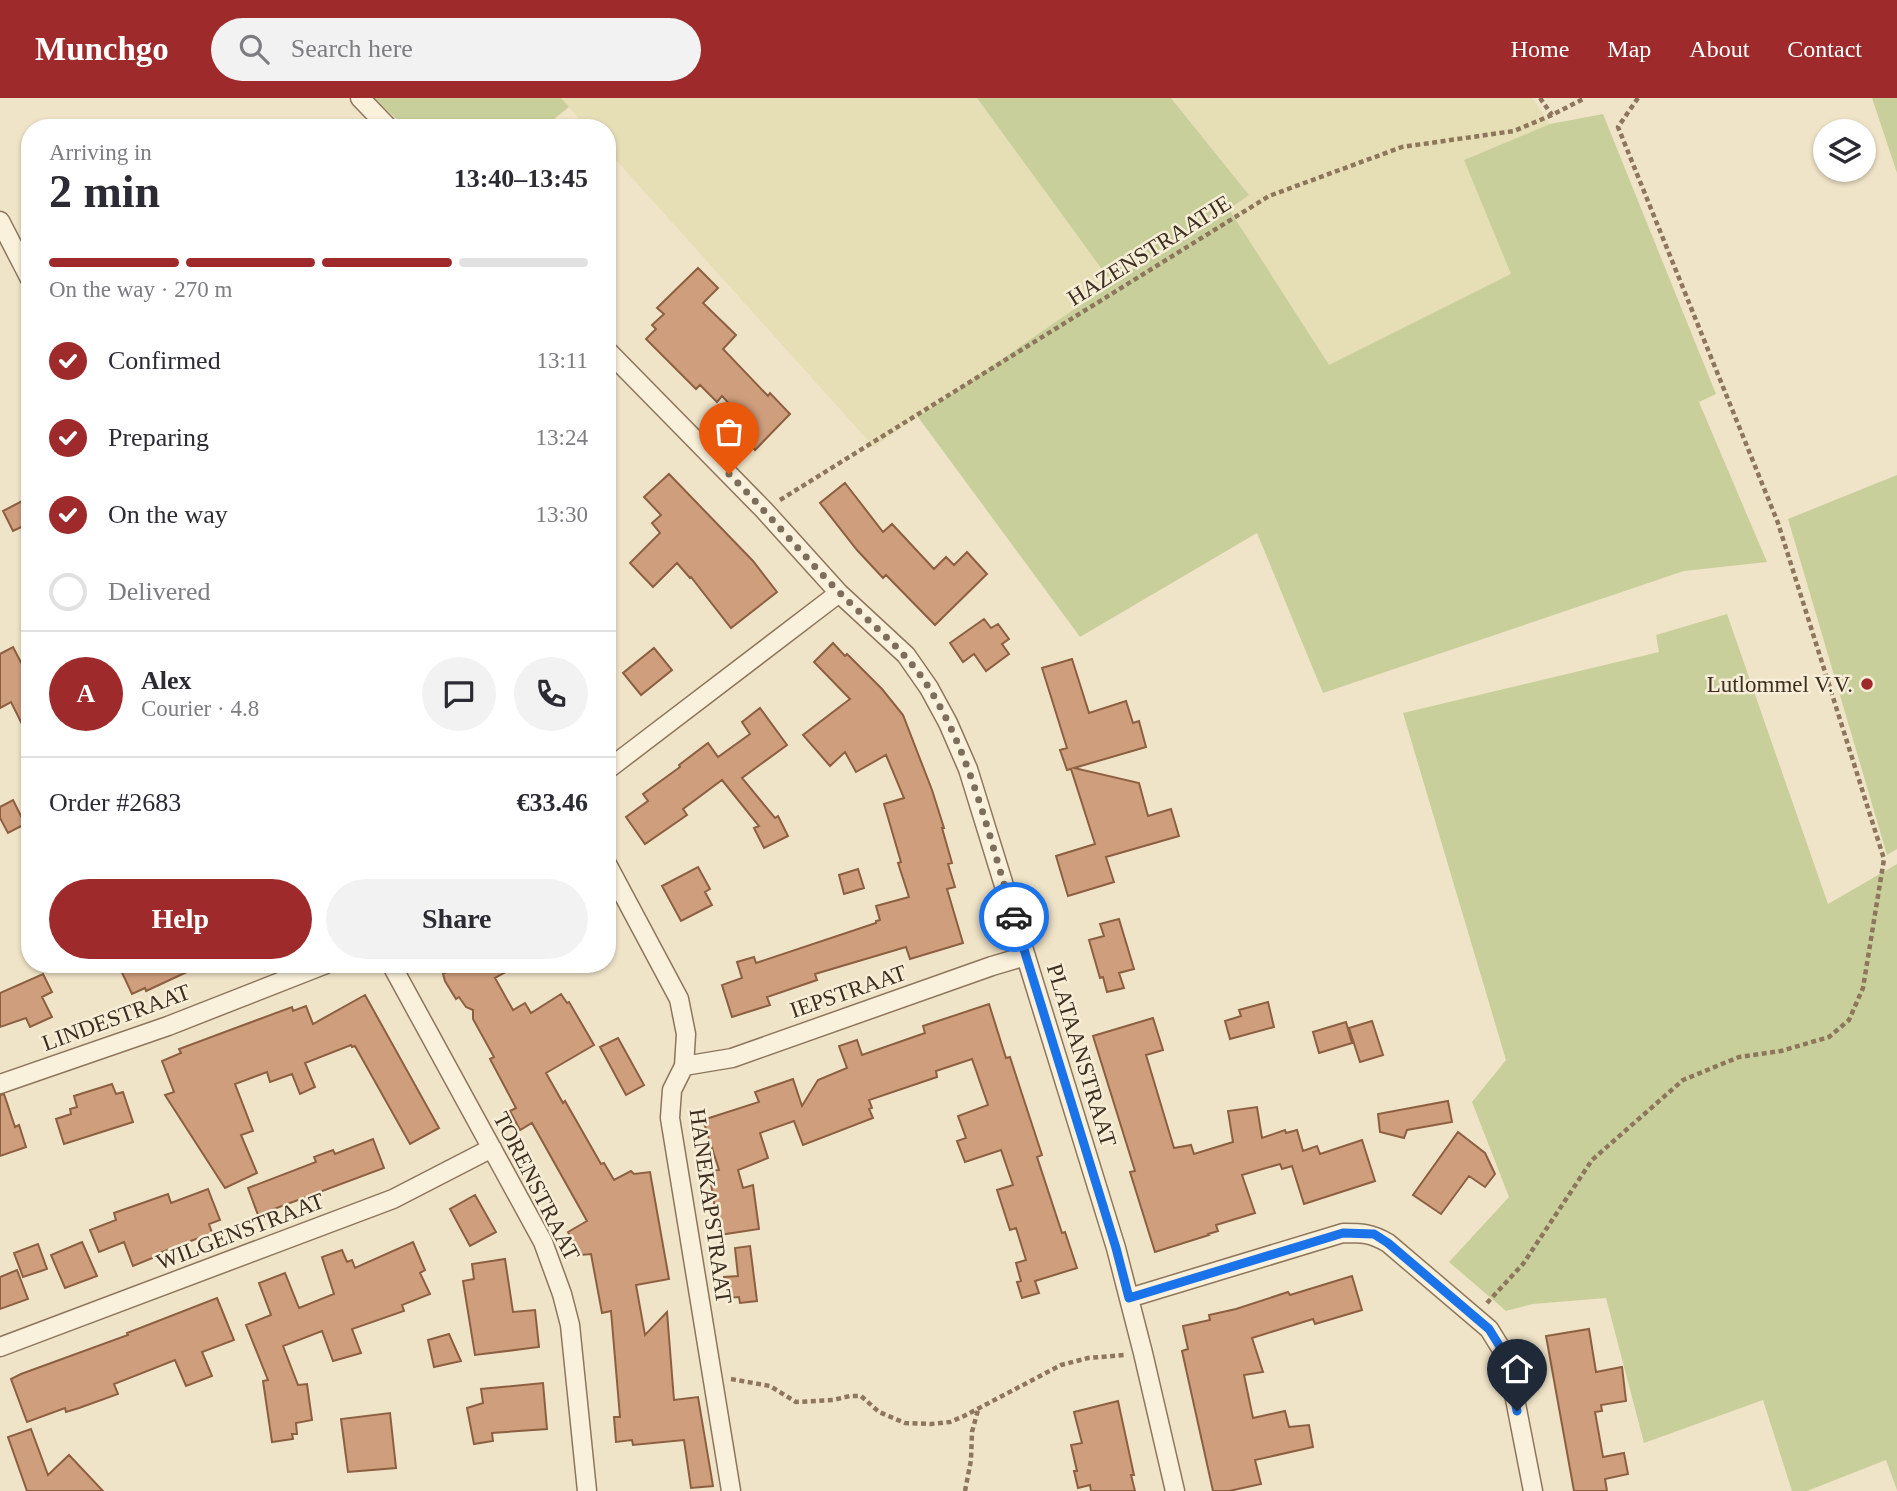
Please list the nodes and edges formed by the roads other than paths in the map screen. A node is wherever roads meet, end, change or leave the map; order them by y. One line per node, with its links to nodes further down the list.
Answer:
1 (360, 98): 2 (street)
2 (380, 119)
3 (0, 220): 4 (street)
4 (21, 261)
5 (616, 359): 6 (street, PLATAANSTRAAT)
6 (839, 593): 7 (street); 9 (street, PLATAANSTRAAT)
7 (616, 763)
8 (616, 880): 12 (street, HANEKAPSTRAAT)
9 (1026, 956): 12 (street, IEPSTRAAT); 15 (street, PLATAANSTRAAT)
10 (303, 973): 13 (street, LINDESTRAAT)
11 (396, 973): 14 (street, TORENSTRAAT)
12 (684, 1066): 18 (street, HANEKAPSTRAAT)
13 (0, 1084)
14 (492, 1148): 16 (street, WILGENSTRAAT); 17 (street, TORENSTRAAT)
15 (1129, 1298): 19 (street, PLATAANSTRAAT); 20 (street)
16 (0, 1347)
17 (587, 1491)
18 (731, 1491)
19 (1175, 1491)
20 (1533, 1491)

